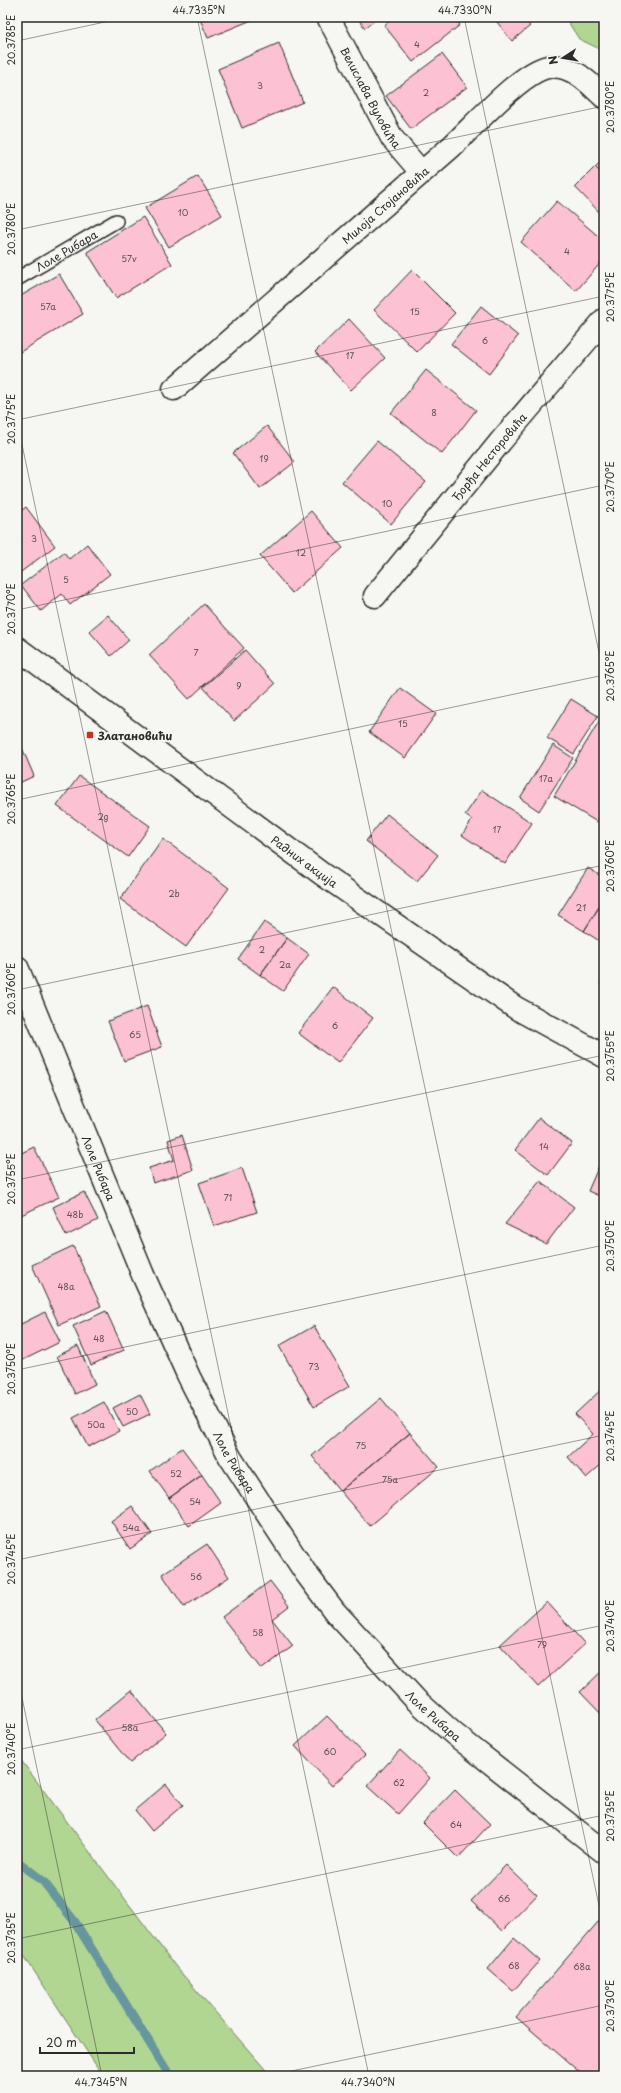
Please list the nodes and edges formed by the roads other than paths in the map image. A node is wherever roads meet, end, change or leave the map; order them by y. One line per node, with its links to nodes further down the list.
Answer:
1 (328, 17): 3 (main road, Велислава Вуловића)
2 (604, 97): 3 (main road, Милоја Стојановића)
3 (421, 172): 7 (main road, Милоја Стојановића)
4 (116, 221): 5 (lane, Лоле Рибара)
5 (17, 279)
6 (604, 320): 8 (main road, Ђорђа Несторовића)
7 (174, 389)
8 (375, 596)
9 (17, 648): 11 (main road, Радних акција)
10 (17, 967): 12 (main road, Лоле Рибара)
11 (604, 1056)
12 (604, 1852)

